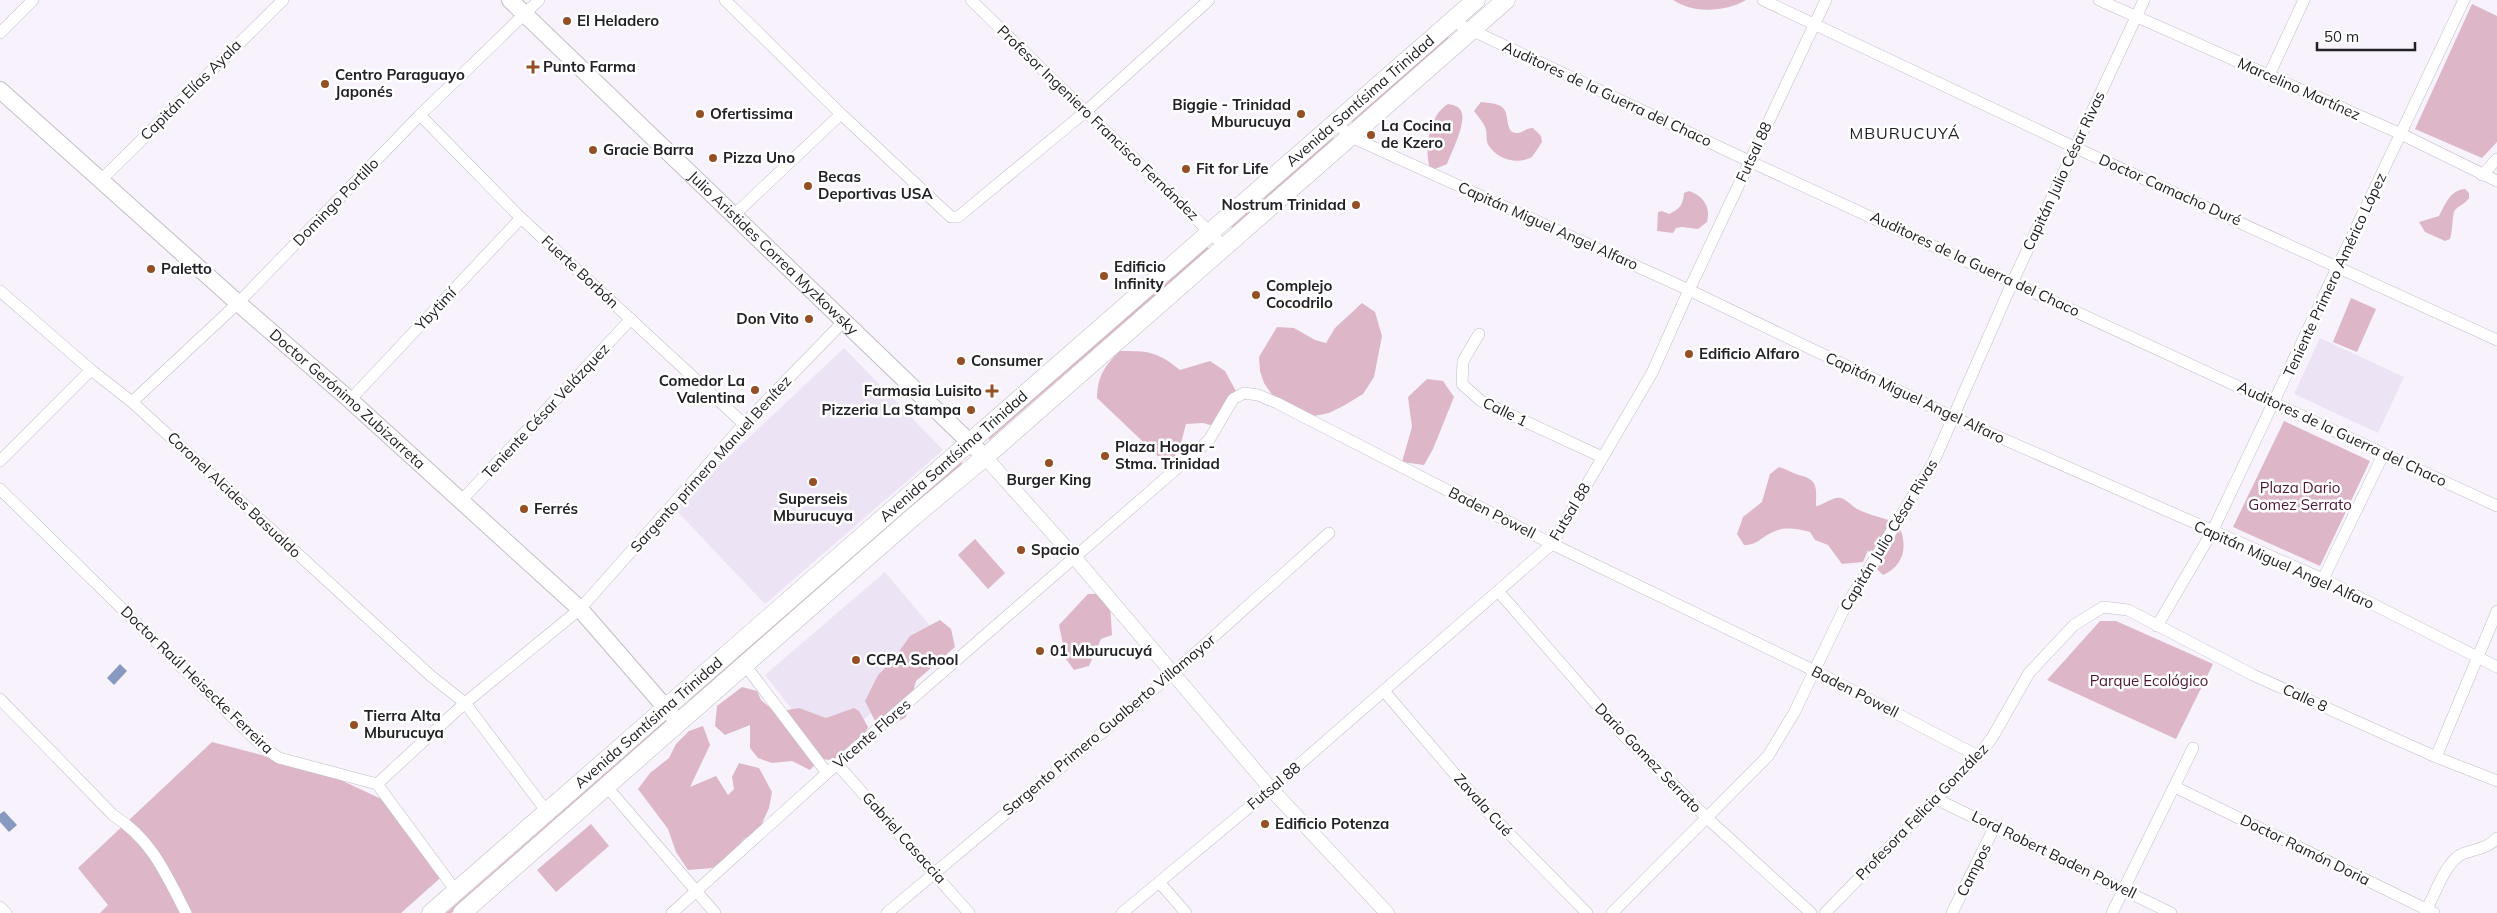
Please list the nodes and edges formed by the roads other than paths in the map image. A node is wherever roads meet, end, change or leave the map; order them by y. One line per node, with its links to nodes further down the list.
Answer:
1 (33, 0): 21 (street)
2 (283, 0): 34 (street, Capitán Elías Ayala)
3 (510, 0): 16 (main road, Julio Aristides Correa Myzkowsky)
4 (539, 0): 16 (street, Domingo Portillo)
5 (725, 0): 26 (street)
6 (971, 0): 24 (street, Profesor Ingeniero Francisco Fernández)
7 (1209, 0): 24 (street)
8 (1476, 0): 18 (main road, Avenida Santísima Trinidad)
9 (1763, 0): 19 (street, Doctor Camacho Duré)
10 (1826, 0): 19 (street, Futsal 88)
11 (2100, 0): 17 (street, Marcelino Martínez)
12 (2144, 0): 17 (street, Capitán Julio César Rivas)
13 (2304, 0): 22 (street)
14 (2464, 0): 28 (street, Teniente Primero Américo López)
15 (1499, 2): 20 (main road, Avenida Santísima Trinidad)
16 (524, 14): 25 (street, Domingo Portillo); 36 (main road, Julio Aristides Correa Myzkowsky)
17 (2136, 16): 22 (street, Marcelino Martínez); 30 (street, Capitán Julio César Rivas)
18 (1452, 21): 20 (street, Auditores de la Guerra del Chaco); 27 (main road, Avenida Santísima Trinidad)
19 (1814, 24): 30 (street, Doctor Camacho Duré); 32 (street, Futsal 88)
20 (1471, 30): 29 (main road, Avenida Santísima Trinidad); 32 (street, Auditores de la Guerra del Chaco)
21 (0, 33)
22 (2270, 75): 28 (street, Marcelino Martínez)
23 (0, 90): 34 (main road, Doctor Gerónimo Zubizarreta)
24 (1085, 112): 26 (street); 38 (street, Profesor Ingeniero Francisco Fernández)
25 (420, 114): 37 (street, Fuerte Borbón); 44 (street, Domingo Portillo)
26 (840, 114): 36 (street)
27 (1337, 123): 29 (street, Capitán Miguel Angel Alfaro); 38 (main road, Avenida Santísima Trinidad)
28 (2401, 134): 33 (street, Marcelino Martínez); 40 (street, Teniente Primero Américo López)
29 (1351, 137): 39 (main road, Avenida Santísima Trinidad); 43 (street, Capitán Miguel Angel Alfaro)
30 (2076, 148): 40 (street, Doctor Camacho Duré); 41 (street, Capitán Julio César Rivas)
31 (2497, 159): 33 (street)
32 (1749, 161): 41 (street, Auditores de la Guerra del Chaco); 43 (street, Futsal 88)
33 (2482, 175): 35 (street, Marcelino Martínez)
34 (100, 180): 44 (main road, Doctor Gerónimo Zubizarreta)
35 (2497, 182)
36 (734, 215): 46 (main road, Julio Aristides Correa Myzkowsky)
37 (521, 218): 45 (street, Fuerte Borbón); 52 (street, Ybytimí)
38 (1212, 232): 39 (street, Profesor Ingeniero Francisco Fernández); 49 (main road, Avenida Santísima Trinidad)
39 (1225, 246): 50 (main road, Avenida Santísima Trinidad)
40 (2339, 267): 48 (street, Doctor Camacho Duré); 54 (street, Teniente Primero Américo López)
41 (2013, 281): 54 (street, Auditores de la Guerra del Chaco); 55 (street, Capitán Julio César Rivas)
42 (0, 290): 51 (street, Coronel Alcides Basualdo)
43 (1689, 290): 55 (street, Capitán Miguel Angel Alfaro); 60 (street, Futsal 88)
44 (238, 303): 52 (main road, Doctor Gerónimo Zubizarreta); 53 (street, Domingo Portillo)
45 (631, 319): 56 (street, Fuerte Borbón); 63 (street, Teniente César Velázquez)
46 (845, 320): 56 (street, Sargento primero Manuel Benítez); 57 (main road, Julio Aristides Correa Myzkowsky)
47 (1479, 334): 60 (street, Calle 1)
48 (2497, 340)
49 (1087, 342): 50 (main road); 57 (main road, Avenida Santísima Trinidad)
50 (1099, 358): 59 (main road, Avenida Santísima Trinidad)
51 (91, 370): 53 (street, Coronel Alcides Basualdo); 61 (street)
52 (350, 400): 63 (main road, Doctor Gerónimo Zubizarreta)
53 (132, 402): 82 (street, Coronel Alcides Basualdo)
54 (2275, 402): 58 (street, Auditores de la Guerra del Chaco); 65 (street, Teniente Primero Américo López)
55 (1953, 417): 65 (street, Capitán Miguel Angel Alfaro); 78 (street, Capitán Julio César Rivas)
56 (744, 424): 72 (street, Sargento primero Manuel Benítez)
57 (972, 442): 59 (main road, Julio Aristides Correa Myzkowsky); 83 (main road, Avenida Santísima Trinidad)
58 (2383, 455): 64 (street, Auditores de la Guerra del Chaco); 69 (street)
59 (986, 457): 68 (street); 76 (main road, Avenida Santísima Trinidad)
60 (1602, 457): 67 (street, Futsal 88)
61 (0, 460)
62 (0, 489): 91 (street, Doctor Raúl Heisecke Ferreira)
63 (460, 502): 72 (main road, Doctor Gerónimo Zubizarreta)
64 (2497, 506)
65 (2212, 532): 69 (street, Capitán Miguel Angel Alfaro); 74 (street, Teniente Primero Américo López)
66 (1329, 533): 79 (street, Sargento Primero Gualberto Villamayor)
67 (1552, 544): 68 (street, Baden Powell); 70 (street, Futsal 88); 78 (street, Baden Powell)
68 (1076, 558): 79 (street); 88 (street, Vicente Flores)
69 (2322, 579): 75 (street, Capitán Miguel Angel Alfaro)
70 (1498, 591): 80 (street, Futsal 88); 97 (street, Dario Gomez Serrato)
71 (2116, 608): 74 (street, Calle 8); 86 (street, Profesora Felicia González)
72 (580, 609): 82 (street); 83 (main road, Doctor Gerónimo Zubizarreta)
73 (2497, 611): 75 (street)
74 (2157, 626): 87 (street, Calle 8)
75 (2476, 657): 77 (street, Capitán Miguel Angel Alfaro); 87 (street)
76 (745, 665): 84 (main road, Avenida Santísima Trinidad); 89 (street)
77 (2497, 667)
78 (1813, 670): 86 (street, Baden Powell); 97 (street, Capitán Julio César Rivas)
79 (1172, 674): 94 (street); 100 (street, Sargento Primero Gualberto Villamayor)
80 (1384, 691): 94 (street, Futsal 88); 118 (street, Zavala Cué)
81 (0, 699): 108 (street)
82 (465, 703): 91 (street); 96 (street, Coronel Alcides Basualdo)
83 (665, 709): 84 (main road, Doctor Gerónimo Zubizarreta); 96 (main road, Avenida Santísima Trinidad)
84 (679, 723): 92 (main road, Avenida Santísima Trinidad)
85 (2193, 748): 93 (street)
86 (1978, 756): 95 (street, Profesora Felicia González)
87 (2436, 756): 90 (street, Calle 8)
88 (837, 764): 89 (street, Vicente Flores); 100 (street, Gabriel Casaccia)
89 (827, 773): 104 (street, Vicente Flores)
90 (2497, 781)
91 (378, 784): 103 (street)
92 (607, 787): 104 (street); 110 (main road, Avenida Santísima Trinidad)
93 (2175, 787): 102 (street); 106 (street, Doctor Ramón Doria)
94 (1271, 789): 101 (street, Futsal 88); 117 (street)
95 (1936, 799): 98 (street, Lord Robert Baden Powell); 121 (street, Profesora Felicia González)
96 (547, 812): 103 (main road, Avenida Santísima Trinidad)
97 (1707, 818): 119 (street, Capitán Julio César Rivas); 120 (street, Dario Gomez Serrato)
98 (1995, 826): 102 (street, Lord Robert Baden Powell); 122 (street, Campos)
99 (2497, 838): 106 (street)
100 (934, 872): 113 (street, Sargento Primero Gualberto Villamayor); 114 (street, Gabriel Casaccia)
101 (1159, 882): 115 (street, Futsal 88); 116 (street)
102 (2125, 889): 123 (street); 124 (street, Lord Robert Baden Powell)
103 (456, 891): 109 (main road, Avenida Santísima Trinidad)
104 (697, 892): 111 (street, Vicente Flores); 112 (street)
105 (0, 908): 107 (street)
106 (2429, 912)
107 (6, 913)
108 (186, 913)
109 (430, 913)
110 (462, 913)
111 (672, 913)
112 (715, 913)
113 (887, 913)
114 (969, 913)
115 (1122, 913)
116 (1186, 913)
117 (1387, 913)
118 (1587, 913)
119 (1612, 913)
120 (1811, 913)
121 (1824, 913)
122 (1952, 913)
123 (2112, 913)
124 (2171, 913)

